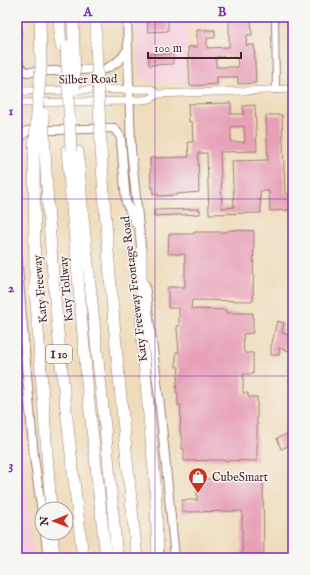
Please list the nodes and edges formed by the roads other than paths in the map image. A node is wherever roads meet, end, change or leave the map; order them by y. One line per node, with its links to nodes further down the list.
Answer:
1 (40, 17): 19 (highway, bridge)
2 (60, 17): 9 (highway)
3 (66, 17): 9 (highway)
4 (74, 17): 9 (highway)
5 (96, 17): 33 (highway, bridge)
6 (127, 17): 10 (main road, Katy Freeway Frontage Road)
7 (275, 17): 13 (street)
8 (17, 29): 10 (main road)
9 (67, 46): 20 (highway, bridge)
10 (128, 49): 11 (main road, Katy Freeway Frontage Road)
11 (129, 89): 14 (street, Silber Road); 15 (street, Silber Road); 16 (main road, Katy Freeway Frontage Road)
12 (293, 89): 13 (street, Silber Road)
13 (276, 90): 15 (street, Silber Road)
14 (17, 91)
15 (158, 94): 16 (street, Silber Road)
16 (129, 101): 17 (street, Silber Road); 21 (main road, Katy Freeway Frontage Road)
17 (17, 103)
18 (17, 141): 21 (main road)
19 (39, 150): 25 (highway); 30 (highway, Katy Freeway / I 10)
20 (72, 151): 31 (highway, Katy Tollway); 32 (highway)
21 (139, 232): 22 (main road, Katy Freeway Frontage Road)
22 (141, 251): 34 (highway); 35 (main road, Katy Freeway Frontage Road)
23 (17, 258): 24 (main road)
24 (40, 501)
25 (50, 501)
26 (46, 541): 28 (main road)
27 (53, 541): 29 (highway)
28 (48, 558)
29 (54, 558)
30 (83, 558)
31 (106, 558)
32 (117, 558)
33 (137, 558)
34 (158, 558)
35 (175, 558)

